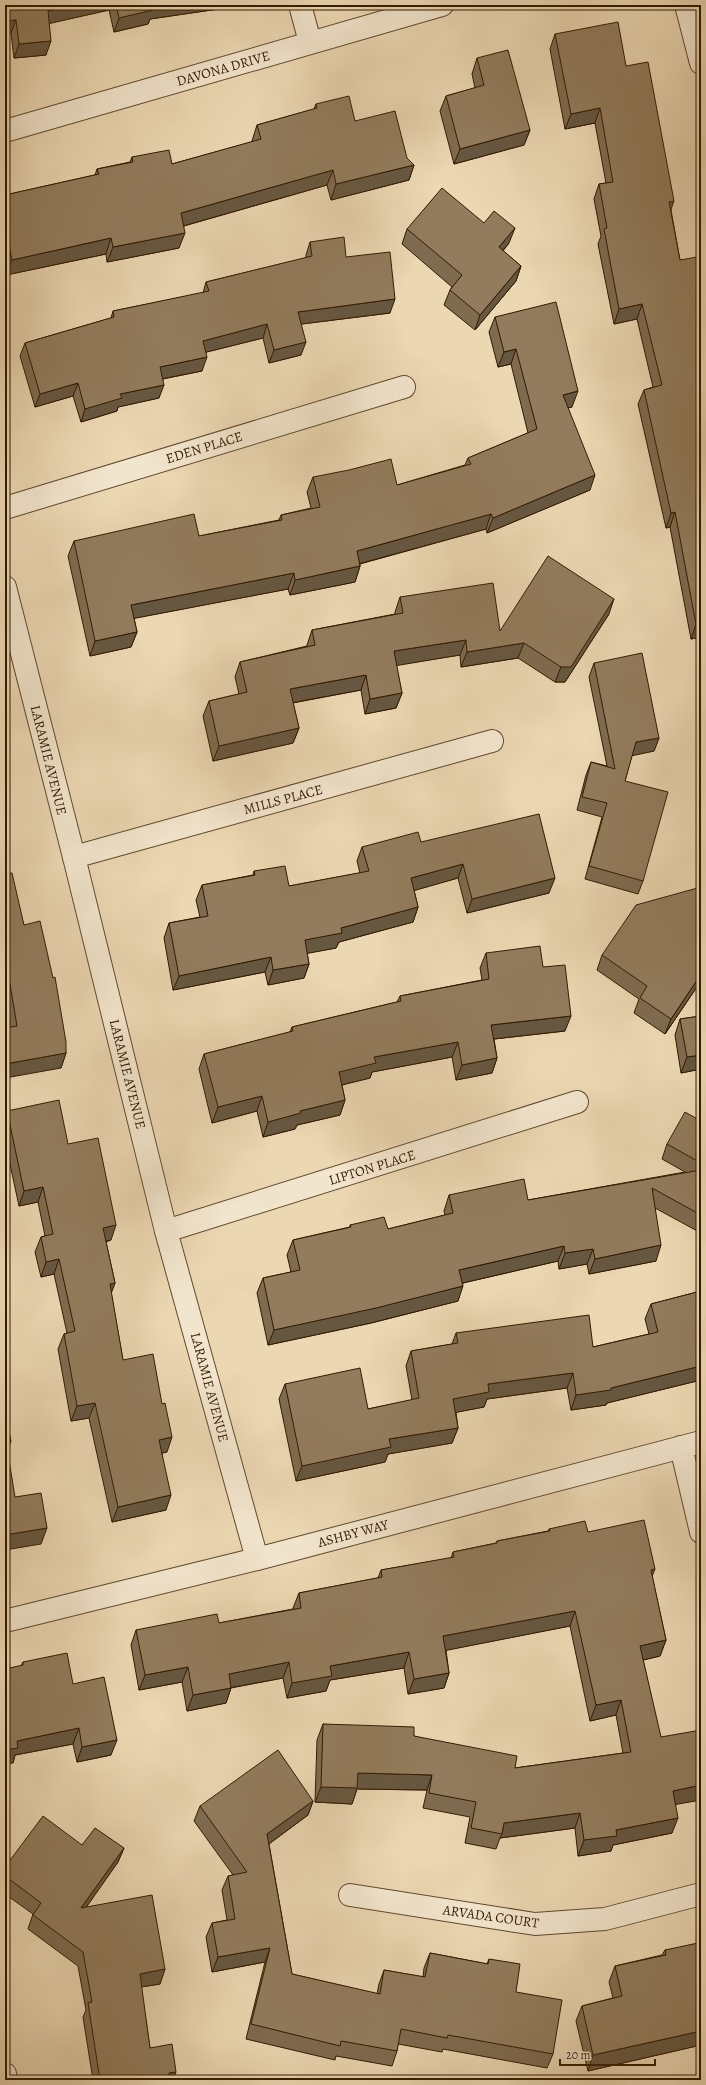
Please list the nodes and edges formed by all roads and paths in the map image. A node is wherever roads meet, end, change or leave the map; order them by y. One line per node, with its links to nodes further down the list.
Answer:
1 (300, 5): 4 (street)
2 (442, 5): 4 (street, DAVONA DRIVE)
3 (686, 5): 5 (street)
4 (310, 42): 6 (street, DAVONA DRIVE)
5 (701, 63)
6 (5, 131)
7 (404, 386): 8 (street, EDEN PLACE)
8 (5, 508)
9 (5, 587): 11 (street, LARAMIE AVENUE)
10 (492, 741): 11 (street, MILLS PLACE)
11 (74, 857): 13 (street, LARAMIE AVENUE)
12 (577, 1102): 13 (street, LIPTON PLACE)
13 (166, 1231): 16 (street, LARAMIE AVENUE)
14 (691, 1445): 15 (street); 16 (street, ASHBY WAY)
15 (701, 1532)
16 (257, 1559): 17 (street, ASHBY WAY)
17 (5, 1621)
18 (701, 1894): 19 (street, ARVADA COURT)
19 (350, 1895)
20 (5, 2074): 21 (street)
21 (6, 2080)

